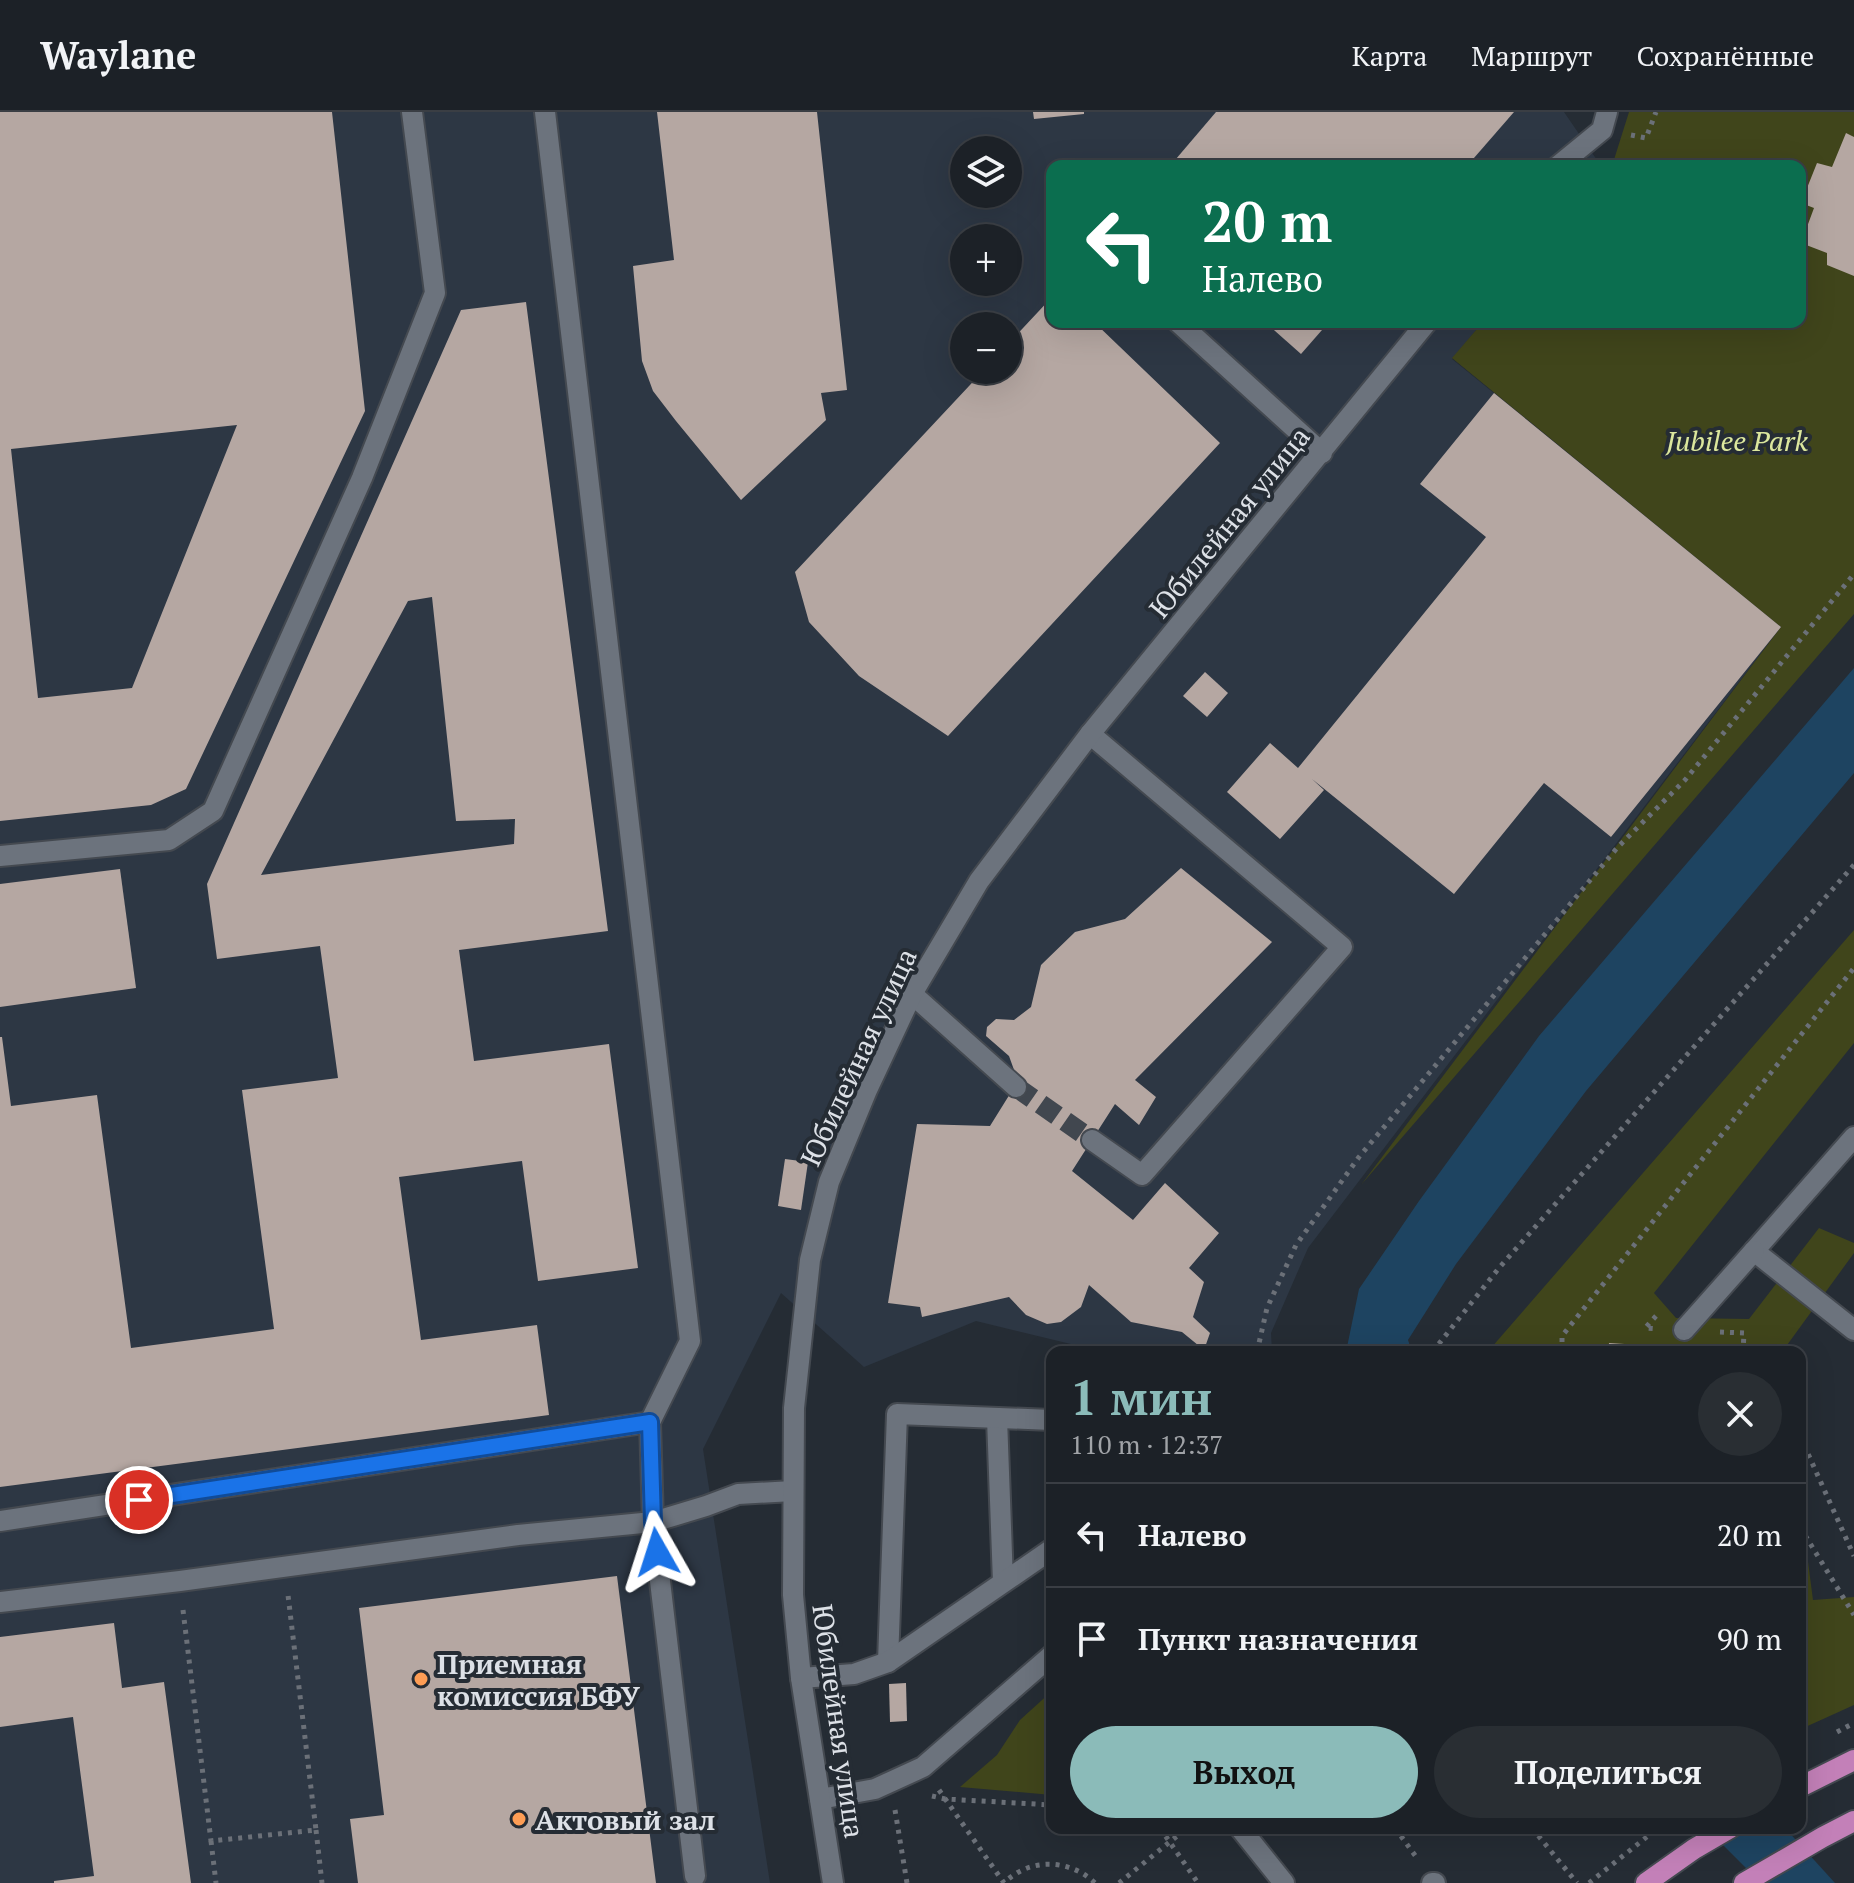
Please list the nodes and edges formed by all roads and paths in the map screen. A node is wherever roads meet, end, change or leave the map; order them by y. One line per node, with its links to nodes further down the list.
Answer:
1 (412, 112): 10 (street)
2 (545, 112): 25 (street)
3 (1607, 112): 4 (street)
4 (1565, 160)
5 (1185, 328): 7 (street)
6 (1422, 328): 7 (street, Юбилейная улица)
7 (1322, 453): 9 (street, Юбилейная улица)
8 (1854, 574): 20 (path)
9 (1090, 734): 13 (street, Юбилейная улица); 16 (street)
10 (0, 856)
11 (1854, 865): 21 (path)
12 (1854, 968): 22 (path)
13 (912, 994): 14 (street); 27 (street, Юбилейная улица)
14 (1016, 1087)
15 (1854, 1137): 17 (street)
16 (1092, 1140)
17 (1754, 1251): 18 (street); 19 (street)
18 (1684, 1330)
19 (1854, 1330)
20 (1258, 1346)
21 (1437, 1346)
22 (1562, 1346)
23 (997, 1418): 24 (street); 35 (street); 39 (street)
24 (1046, 1420)
25 (650, 1422): 28 (street); 29 (street)
26 (1806, 1449): 32 (path)
27 (793, 1491): 29 (street); 40 (street, Юбилейная улица)
28 (0, 1521)
29 (653, 1522): 33 (street); 60 (street)
30 (1806, 1537): 37 (path)
31 (1046, 1553): 35 (street)
32 (1854, 1556)
33 (284, 1566): 34 (street); 50 (path)
34 (180, 1581): 36 (street); 58 (path)
35 (1003, 1582): 39 (street)
36 (0, 1602)
37 (1854, 1615)
38 (1046, 1660): 42 (street)
39 (888, 1662): 40 (street)
40 (801, 1678): 45 (street, Юбилейная улица)
41 (1854, 1760): 43 (main road)
42 (923, 1767): 45 (street); 46 (path)
43 (1806, 1784)
44 (919, 1793): 46 (path)
45 (820, 1799): 63 (street, Юбилейная улица)
46 (945, 1799): 48 (path); 65 (path)
47 (894, 1801): 64 (path)
48 (1046, 1805)
49 (1854, 1821): 74 (main road)
50 (316, 1830): 58 (path); 62 (path)
51 (1165, 1834): 59 (path)
52 (1180, 1834): 59 (path)
53 (1245, 1834): 69 (street)
54 (1399, 1834): 70 (path)
55 (1537, 1834): 71 (path)
56 (1650, 1834): 72 (path)
57 (1720, 1834): 73 (main road)
58 (211, 1841): 61 (path)
59 (1171, 1841): 67 (path); 68 (path)
60 (695, 1876)
61 (216, 1883)
62 (322, 1883)
63 (833, 1883)
64 (907, 1883)
65 (1004, 1883): 66 (path)
66 (1095, 1883)
67 (1119, 1883)
68 (1198, 1883)
69 (1284, 1883)
70 (1433, 1883)
71 (1577, 1883)
72 (1589, 1883)
73 (1646, 1883)
74 (1744, 1883)

